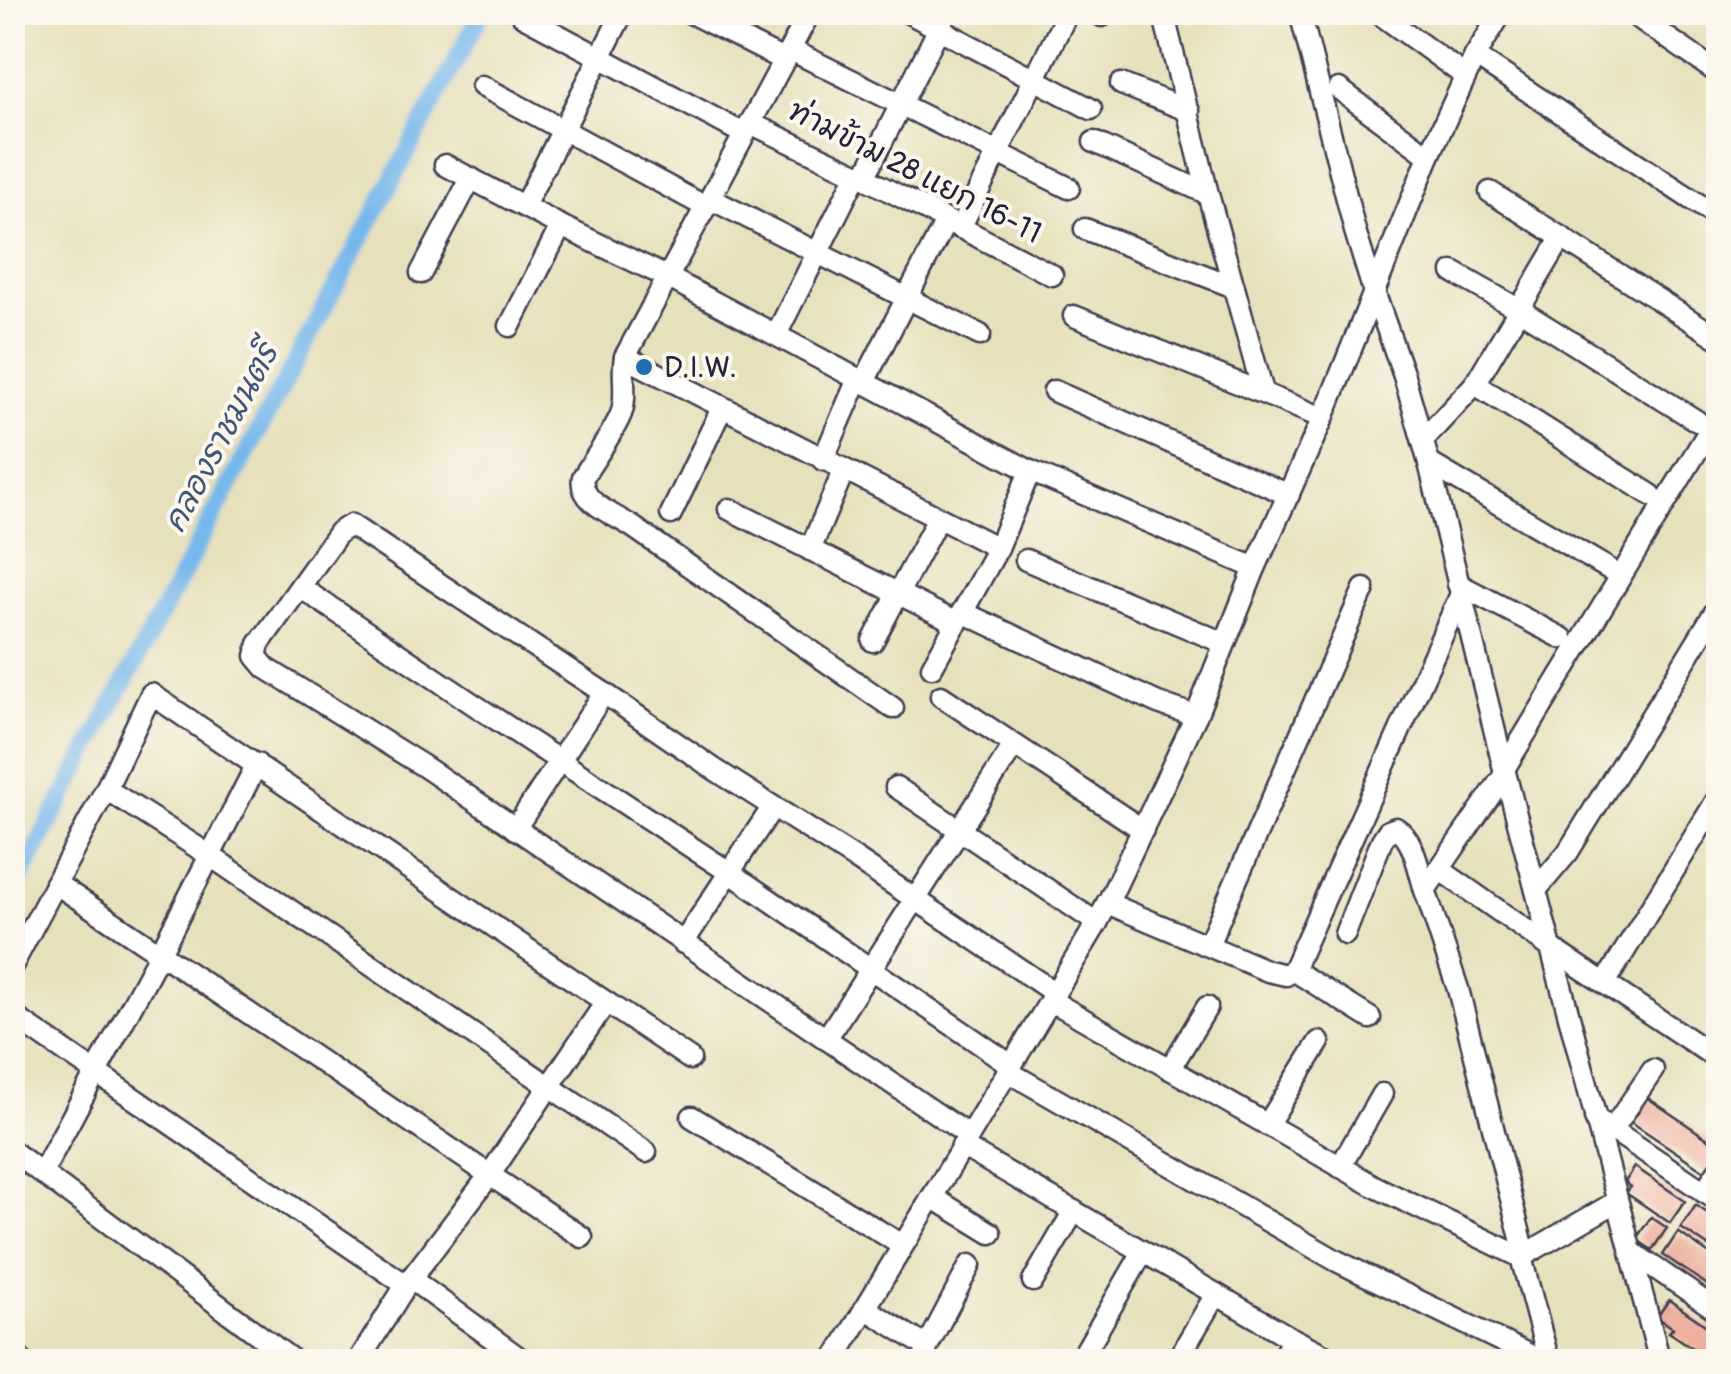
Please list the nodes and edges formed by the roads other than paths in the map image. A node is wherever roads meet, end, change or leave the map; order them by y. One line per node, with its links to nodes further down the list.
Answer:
1 (623, 12): 15 (street)
2 (688, 12): 13 (street)
3 (810, 12): 13 (street)
4 (907, 12): 12 (street)
5 (1068, 12): 18 (street)
6 (1162, 12): 24 (street)
7 (1300, 12): 49 (street)
8 (1377, 12): 17 (street)
9 (1502, 12): 14 (street)
10 (1630, 12): 16 (street)
11 (524, 16): 15 (street, ท่ามข้าม 28 แยก 16-11)
12 (943, 21): 18 (street); 22 (street)
13 (788, 55): 22 (street); 25 (street)
14 (1475, 56): 17 (street); 38 (street)
15 (601, 58): 25 (street, ท่ามข้าม 28 แยก 16-11); 26 (street)
16 (1718, 73)
17 (1465, 76): 29 (street)
18 (1034, 79): 23 (street); 28 (street)
19 (1121, 84): 24 (street)
20 (482, 86): 26 (street)
21 (1340, 89): 29 (street)
22 (902, 104): 28 (street); 31 (street)
23 (1091, 109)
24 (1188, 111): 35 (street)
25 (747, 128): 31 (street, ท่ามข้าม 28 แยก 16-11); 36 (street)
26 (562, 129): 36 (street); 37 (street)
27 (1094, 142): 35 (street)
28 (998, 152): 33 (street); 39 (street)
29 (1429, 156): 49 (street)
30 (445, 165): 32 (street)
31 (861, 176): 39 (street, ท่ามข้าม 28 แยก 16-11); 43 (street)
32 (471, 178): 37 (street); 45 (street)
33 (1069, 188)
34 (1490, 192): 42 (street)
35 (1208, 194): 48 (street)
36 (708, 203): 43 (street); 47 (street)
37 (524, 206): 40 (street)
38 (1718, 217)
39 (953, 225): 46 (street, ท่ามข้าม 28 แยก 16-11); 50 (street)
40 (561, 226): 47 (street); 53 (street)
41 (1085, 230): 48 (street)
42 (1562, 237): 51 (street); 56 (street)
43 (817, 252): 50 (street); 54 (street)
44 (1453, 272): 51 (street)
45 (421, 273)
46 (1052, 274)
47 (669, 278): 54 (street); 57 (street)
48 (1234, 287): 61 (street)
49 (1373, 289): 64 (street); 66 (street)
50 (906, 297): 55 (street); 58 (street)
51 (1520, 310): 59 (street); 65 (street)
52 (1074, 316): 61 (street)
53 (510, 326)
54 (776, 335): 58 (street)
55 (980, 335)
56 (1718, 338)
57 (625, 357): 62 (street); 93 (street)
58 (861, 380): 67 (street); 70 (street)
59 (1475, 384): 66 (street); 72 (street)
60 (1054, 391): 71 (street)
61 (1263, 392): 64 (street)
62 (722, 408): 67 (street); 74 (street)
63 (1718, 416): 98 (street)
64 (1322, 418): 71 (street)
65 (1697, 421)
66 (1423, 440): 68 (street)
67 (823, 460): 69 (street)
68 (1429, 463): 80 (street); 83 (street)
69 (844, 470): 75 (street); 77 (street)
70 (1030, 471): 76 (street); 79 (street)
71 (1289, 495): 79 (street)
72 (1651, 495)
73 (729, 509): 77 (street)
74 (671, 514)
75 (938, 518): 76 (street); 84 (street)
76 (998, 548): 86 (street)
77 (810, 550): 84 (street)
78 (1026, 560): 89 (street)
79 (1255, 568): 89 (street)
80 (1609, 569)
81 (300, 587): 91 (street); 96 (street); 103 (street)
82 (1364, 589): 117 (street)
83 (1459, 590): 87 (street); 98 (street); 122 (street)
84 (898, 594): 86 (street); 88 (street)
85 (1718, 606): 111 (street)
86 (959, 618): 90 (street); 94 (street)
87 (1562, 638)
88 (874, 641)
89 (1224, 642): 94 (street)
90 (932, 667)
91 (604, 693): 96 (street); 102 (street)
92 (941, 696): 95 (street)
93 (893, 708)
94 (1196, 716): 105 (street)
95 (1014, 745): 104 (street); 105 (street)
96 (560, 761): 103 (street); 108 (street)
97 (257, 764): 100 (street); 106 (street); 125 (street)
98 (1505, 771): 107 (street); 111 (street)
99 (896, 787): 104 (street)
100 (106, 789): 106 (street); 109 (street)
101 (1718, 798): 123 (street)
102 (772, 808): 108 (street); 112 (street)
103 (515, 829): 116 (street)
104 (959, 830): 112 (street); 114 (street)
105 (1143, 830): 113 (street)
106 (210, 855): 119 (street); 137 (street)
107 (1439, 869): 110 (street); 118 (street)
108 (730, 872): 116 (street); 121 (street)
109 (55, 883): 119 (street); 120 (street)
110 (1425, 890): 115 (street); 158 (street)
111 (1536, 890): 118 (street)
112 (916, 899): 121 (street); 124 (street)
113 (1107, 903): 114 (street); 117 (street)
114 (1097, 923): 124 (street)
115 (1345, 934)
116 (682, 943): 129 (street)
117 (1208, 946): 122 (street)
118 (1553, 949): 123 (street); 140 (street)
119 (160, 953): 136 (street); 148 (street)
120 (12, 966)
121 (872, 970): 129 (street); 133 (street)
122 (1293, 970): 128 (street)
123 (1605, 983): 132 (street)
124 (1052, 996): 133 (street); 134 (street)
125 (606, 1002): 131 (street); 137 (street)
126 (1206, 1007): 134 (street)
127 (12, 1015): 136 (street)
128 (1370, 1018)
129 (826, 1040): 142 (street)
130 (1319, 1042): 141 (street)
131 (690, 1059)
132 (1718, 1059)
133 (1009, 1068): 142 (street); 175 (street)
134 (1170, 1069): 141 (street)
135 (1652, 1070): 140 (street)
136 (98, 1072): 146 (street); 161 (street)
137 (549, 1087): 144 (street); 148 (street)
138 (1382, 1094): 145 (street)
139 (692, 1117): 155 (street)
140 (1603, 1124): 149 (street); 151 (street)
141 (1267, 1125): 145 (street)
142 (965, 1140): 150 (street); 152 (street)
143 (12, 1151): 146 (street)
144 (646, 1152)
145 (1340, 1166): 158 (street)
146 (42, 1172): 168 (street)
147 (1718, 1172): 149 (street)
148 (489, 1176): 154 (street); 161 (street)
149 (1711, 1196)
150 (932, 1197): 153 (street); 155 (street)
151 (1616, 1202): 157 (street); 158 (street)
152 (1074, 1212): 156 (street); 160 (street)
153 (991, 1232)
154 (582, 1237)
155 (902, 1245): 163 (street)
156 (1143, 1252): 162 (street); 171 (street)
157 (1633, 1253): 164 (street); 176 (street)
158 (1523, 1255): 175 (street)
159 (970, 1265): 166 (street)
160 (1034, 1281)
161 (408, 1282): 167 (street); 169 (street)
162 (1216, 1294): 165 (street); 172 (street)
163 (865, 1308): 166 (street); 170 (street)
164 (1718, 1311)
165 (1294, 1339): 173 (street); 174 (street)
166 (926, 1354)
167 (518, 1357)
168 (295, 1362)
169 (358, 1362)
170 (832, 1362)
171 (1079, 1362)
172 (1176, 1362)
173 (1280, 1362)
174 (1338, 1362)
175 (1547, 1362)
176 (1660, 1362)

